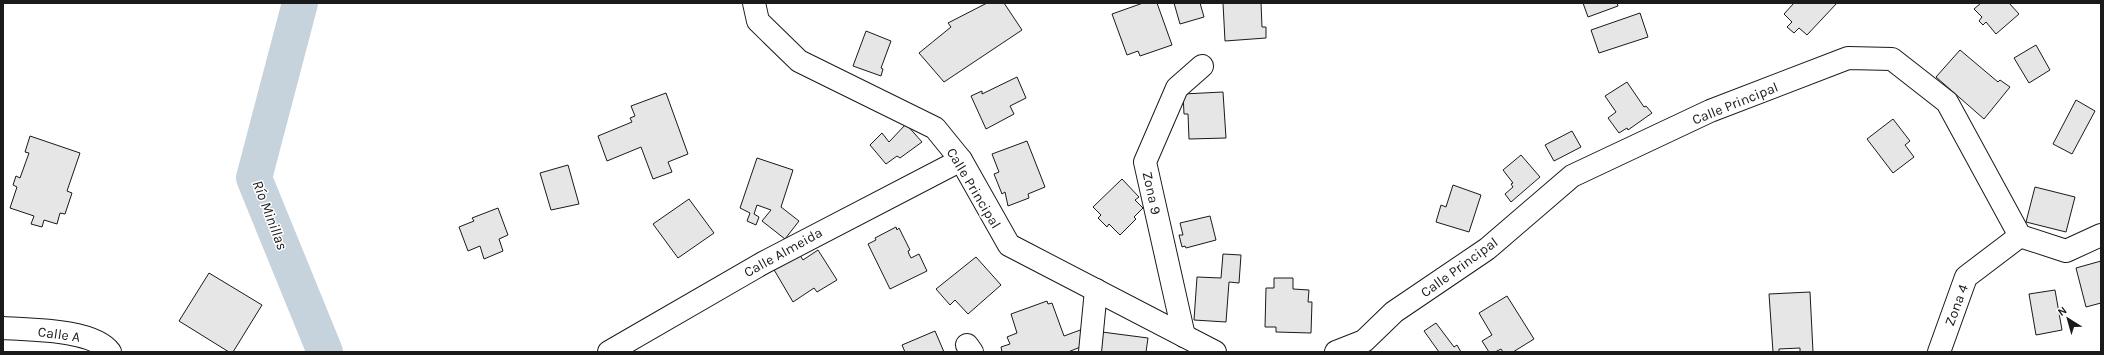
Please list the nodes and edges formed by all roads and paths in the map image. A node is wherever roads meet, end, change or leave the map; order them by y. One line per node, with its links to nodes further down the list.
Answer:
1 (754, 3): 3 (street, Calle Principal)
2 (1202, 66): 8 (street, Zona 9)
3 (961, 160): 6 (street, Calle Principal); 11 (street, Calle Almeida)
4 (2101, 235): 5 (street)
5 (2020, 236): 9 (street, Calle Principal); 15 (street, Zona 4)
6 (1096, 290): 8 (street, Calle Principal); 12 (street)
7 (3, 328): 10 (street, Calle A)
8 (1184, 336): 13 (street, Calle Principal)
9 (1363, 346): 14 (street, Calle Principal)
10 (110, 352)
11 (609, 352)
12 (1090, 352)
13 (1215, 352)
14 (1336, 352)
15 (1939, 352)

